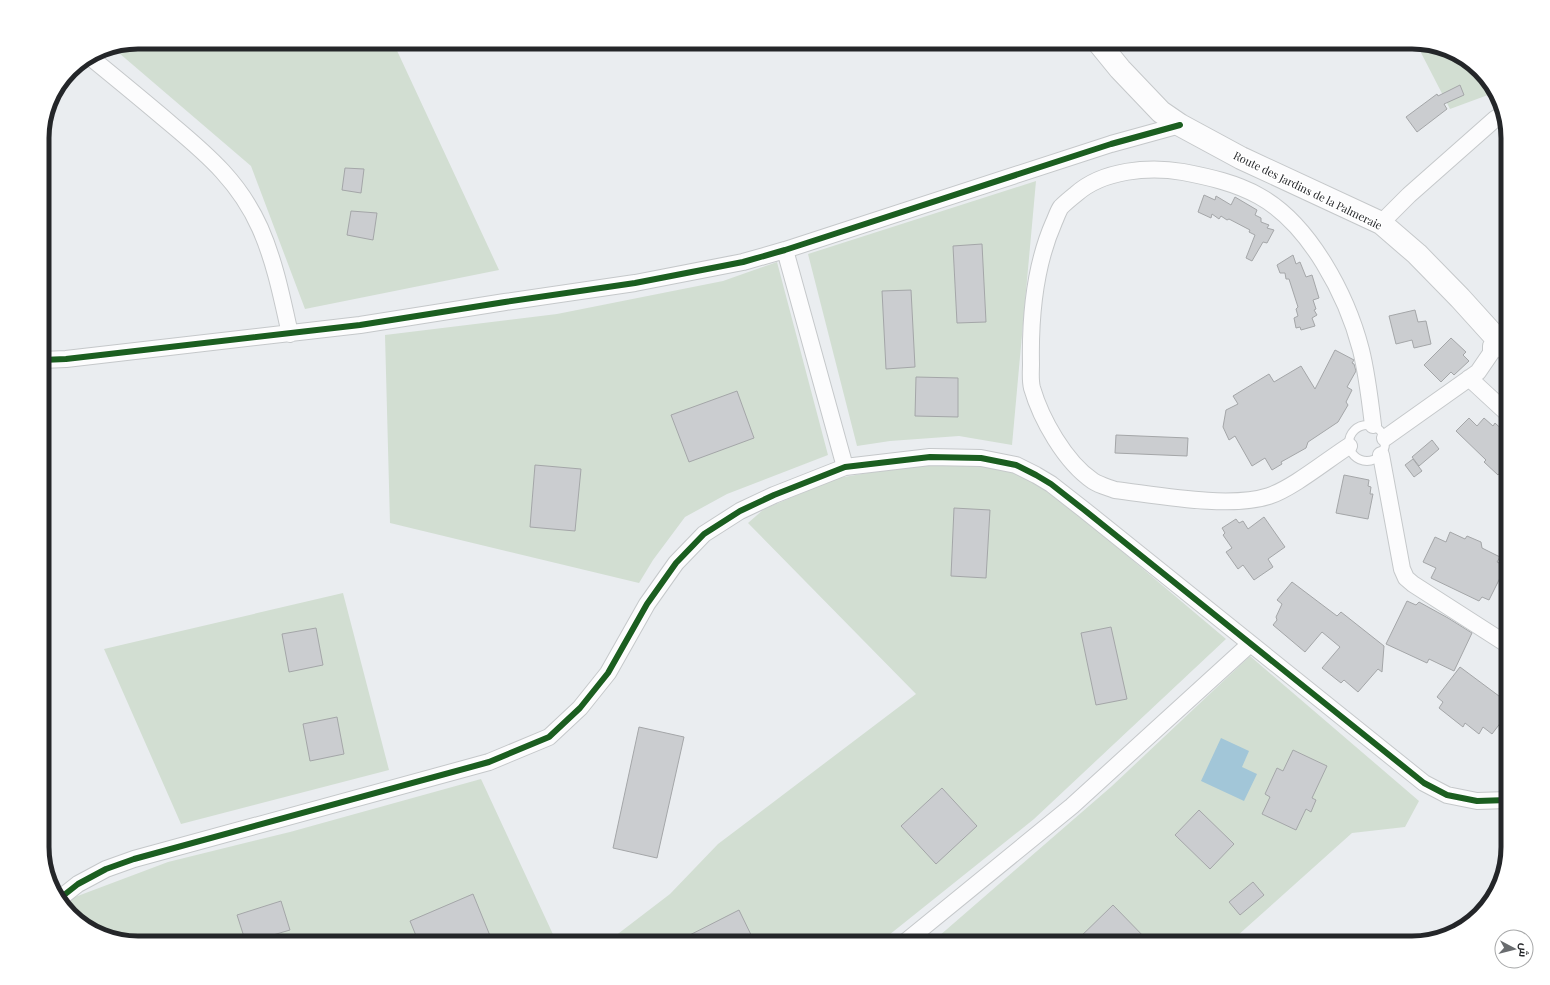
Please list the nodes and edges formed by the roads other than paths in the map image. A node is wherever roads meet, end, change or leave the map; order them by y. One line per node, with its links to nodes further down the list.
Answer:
1 (1104, 49): 4 (street, Route des Jardins de la Palmeraie)
2 (94, 60): 7 (street)
3 (1499, 118): 5 (street)
4 (1180, 125): 5 (street, Route des Jardins de la Palmeraie); 6 (street)
5 (1381, 223): 8 (street, Route des Jardins de la Palmeraie)
6 (785, 250): 7 (street); 17 (street)
7 (290, 334): 10 (street)
8 (1501, 345)
9 (1501, 346): 11 (street)
10 (49, 360)
11 (1469, 378): 12 (street); 14 (street)
12 (1501, 408)
13 (1373, 426): 14 (lane); 15 (lane); 15 (street)
14 (1385, 438): 16 (lane)
15 (1349, 446): 16 (lane)
16 (1381, 456): 18 (street)
17 (845, 467): 19 (street); 21 (street)
18 (1501, 641)
19 (1250, 644): 20 (street); 22 (street)
20 (1501, 800)
21 (64, 896)
22 (913, 936)

